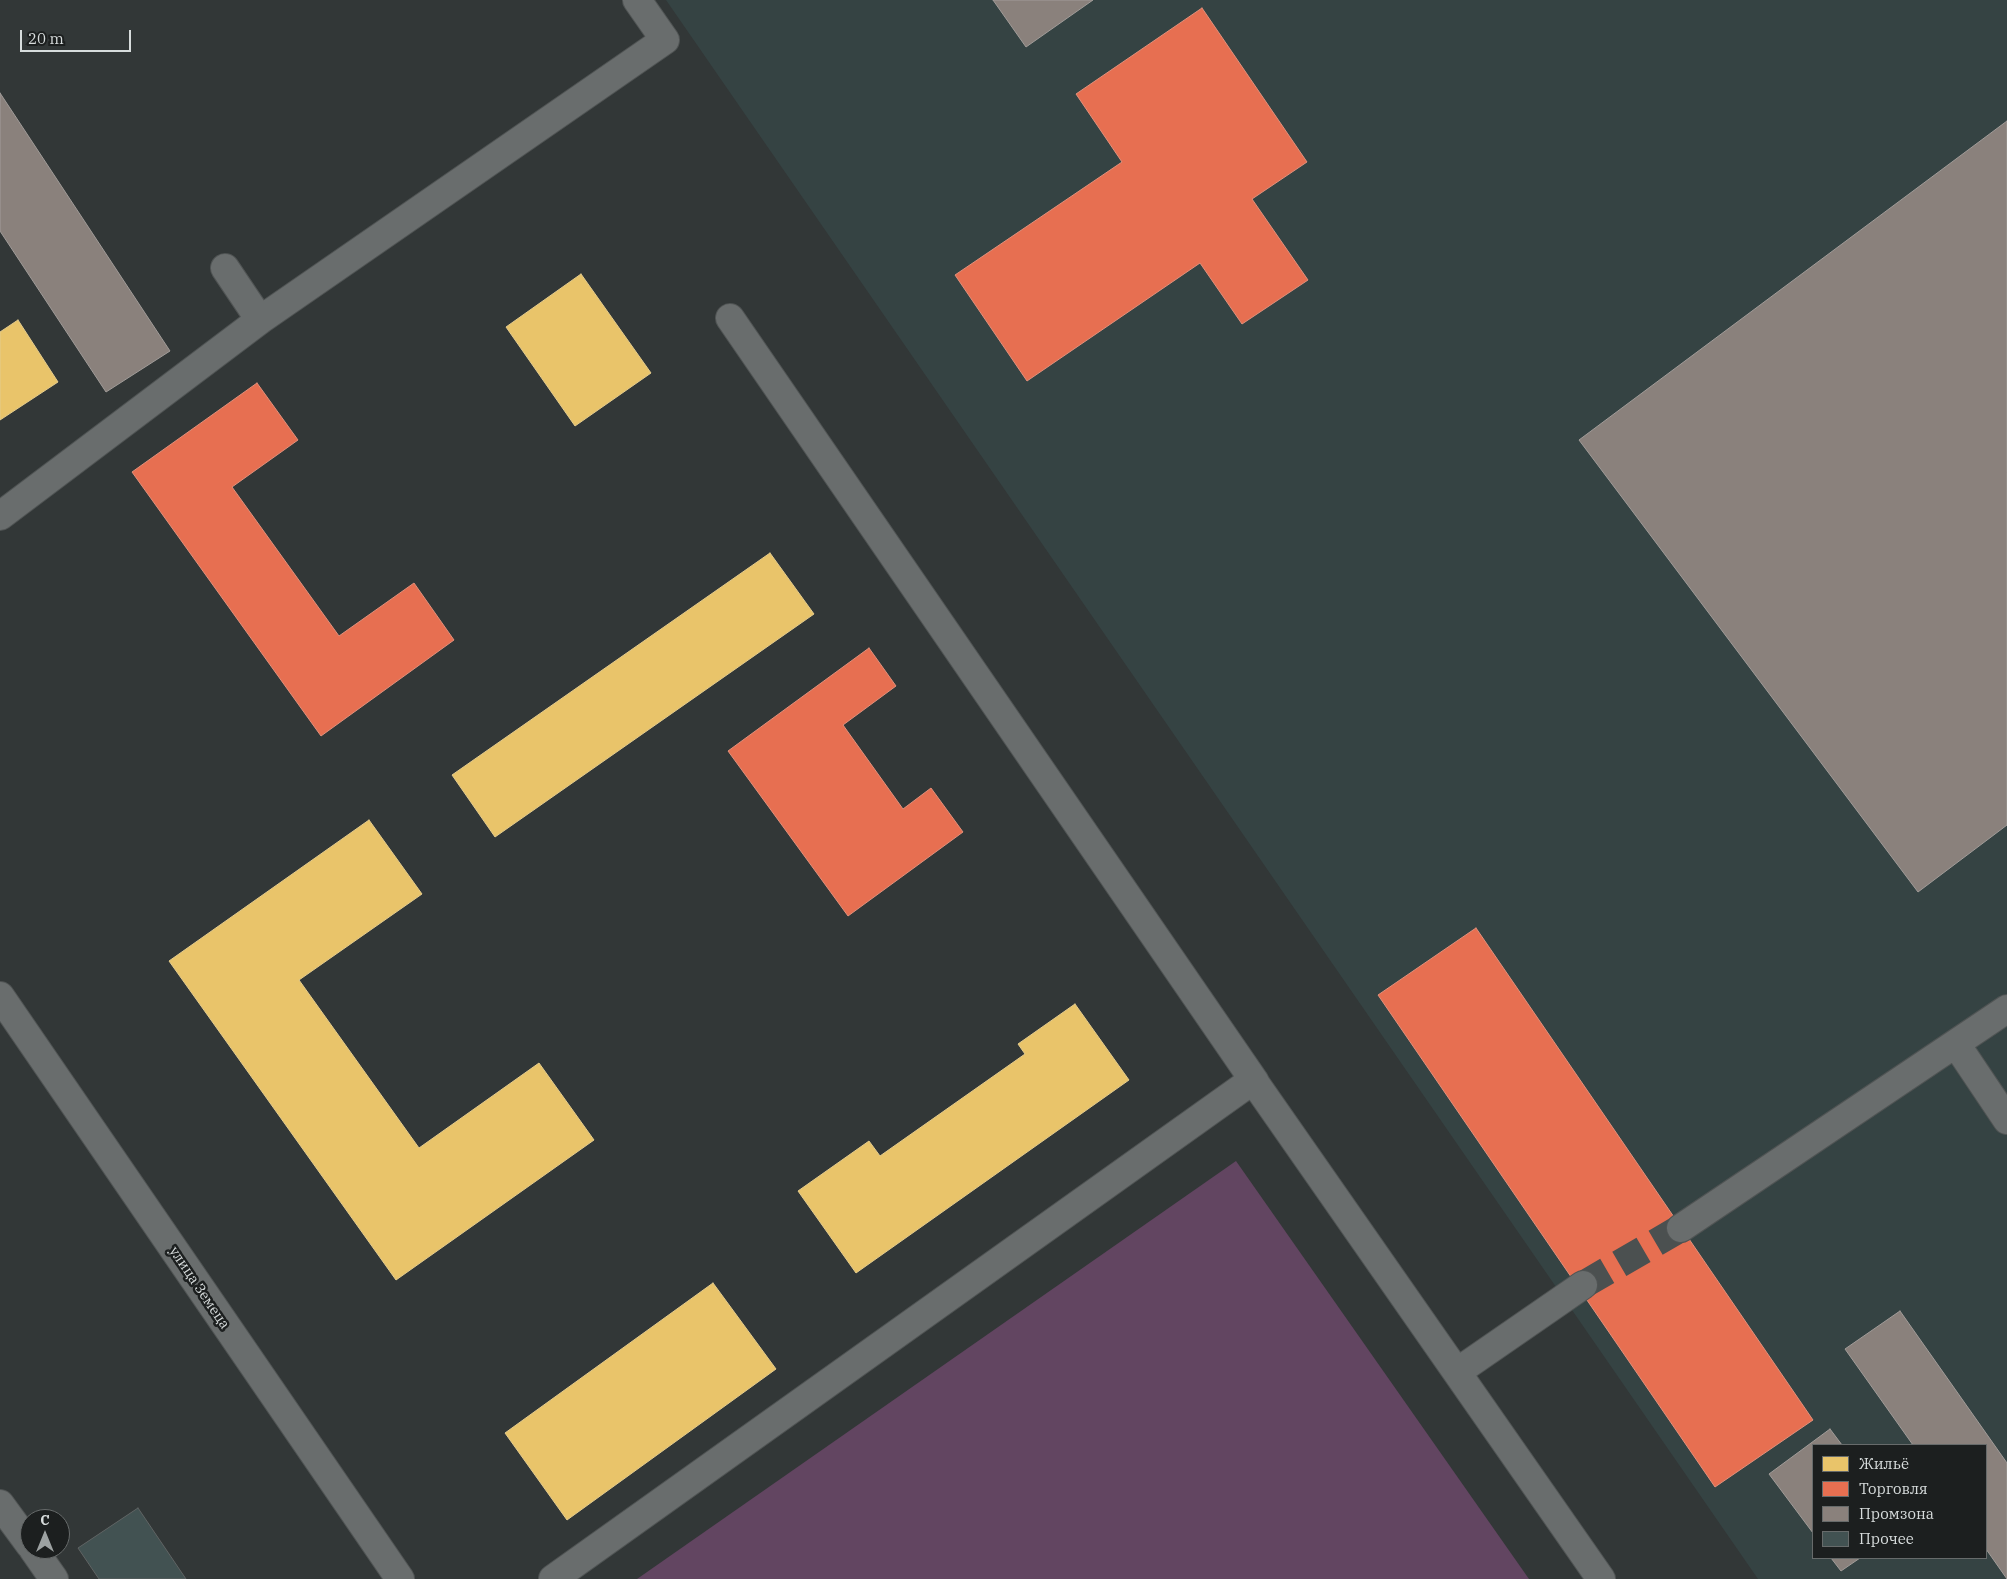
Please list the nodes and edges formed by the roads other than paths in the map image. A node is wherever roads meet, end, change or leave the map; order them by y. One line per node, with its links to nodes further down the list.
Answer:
1 (637, 0): 4 (street)
2 (225, 268): 4 (street)
3 (730, 318): 9 (street)
4 (260, 320): 5 (street)
5 (0, 516)
6 (0, 996): 18 (street, улица Земеца)
7 (2007, 1009): 8 (street)
8 (1956, 1044): 10 (street); 11 (street)
9 (1255, 1082): 13 (street); 19 (street)
10 (2007, 1120)
11 (1681, 1228)
12 (1583, 1285): 13 (street)
13 (1457, 1372): 20 (street)
14 (0, 1504): 15 (street)
15 (20, 1531)
16 (40, 1559): 17 (street)
17 (54, 1579)
18 (400, 1579)
19 (553, 1579)
20 (1602, 1579)

